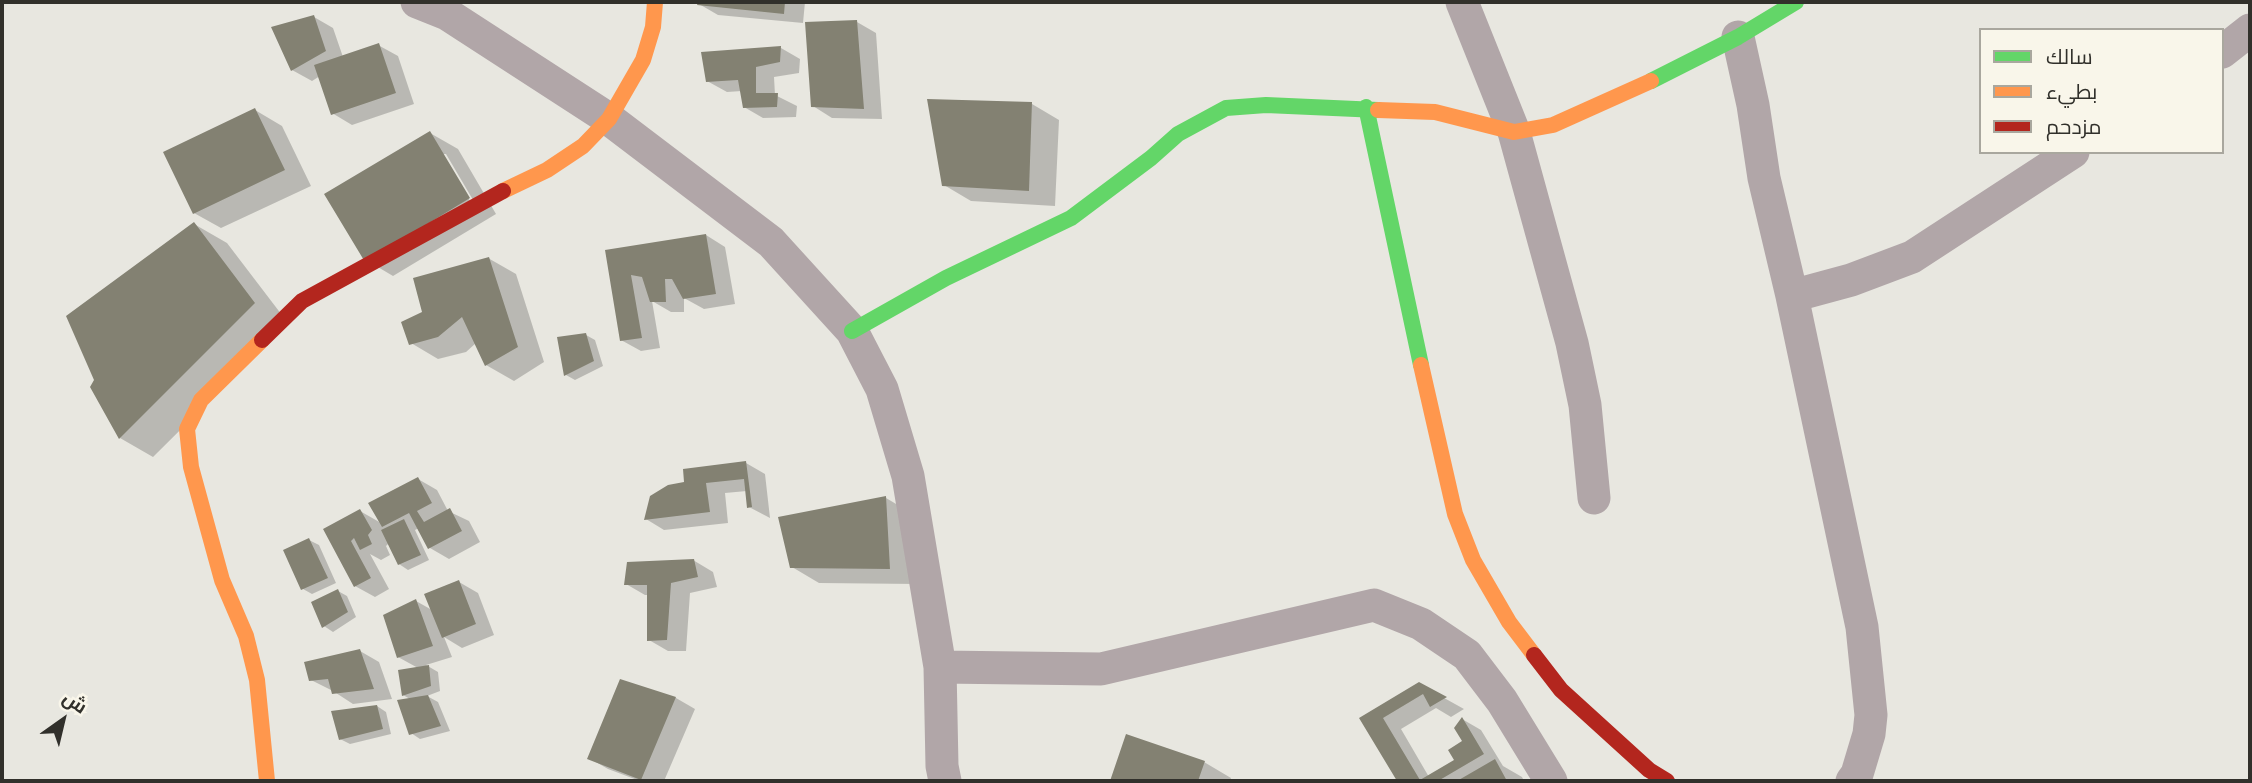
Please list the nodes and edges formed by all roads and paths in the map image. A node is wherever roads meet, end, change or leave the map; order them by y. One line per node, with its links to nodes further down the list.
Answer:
1 (417, 2): 5 (street)
2 (655, 2): 10 (street)
3 (1462, 2): 11 (street)
4 (1796, 2): 7 (street)
5 (449, 8): 10 (street)
6 (2250, 30): 8 (street)
7 (1738, 37): 11 (street); 13 (street)
8 (2224, 50)
9 (1366, 107): 11 (street); 14 (street); 20 (street)
10 (609, 119): 14 (street); 17 (street)
11 (1514, 132): 15 (street)
12 (2070, 154): 13 (street)
13 (1792, 296): 21 (street)
14 (852, 331): 16 (street)
15 (1594, 498)
16 (940, 667): 18 (street); 19 (street)
17 (267, 781)
18 (945, 781)
19 (1551, 781)
20 (1667, 781)
21 (1852, 781)

